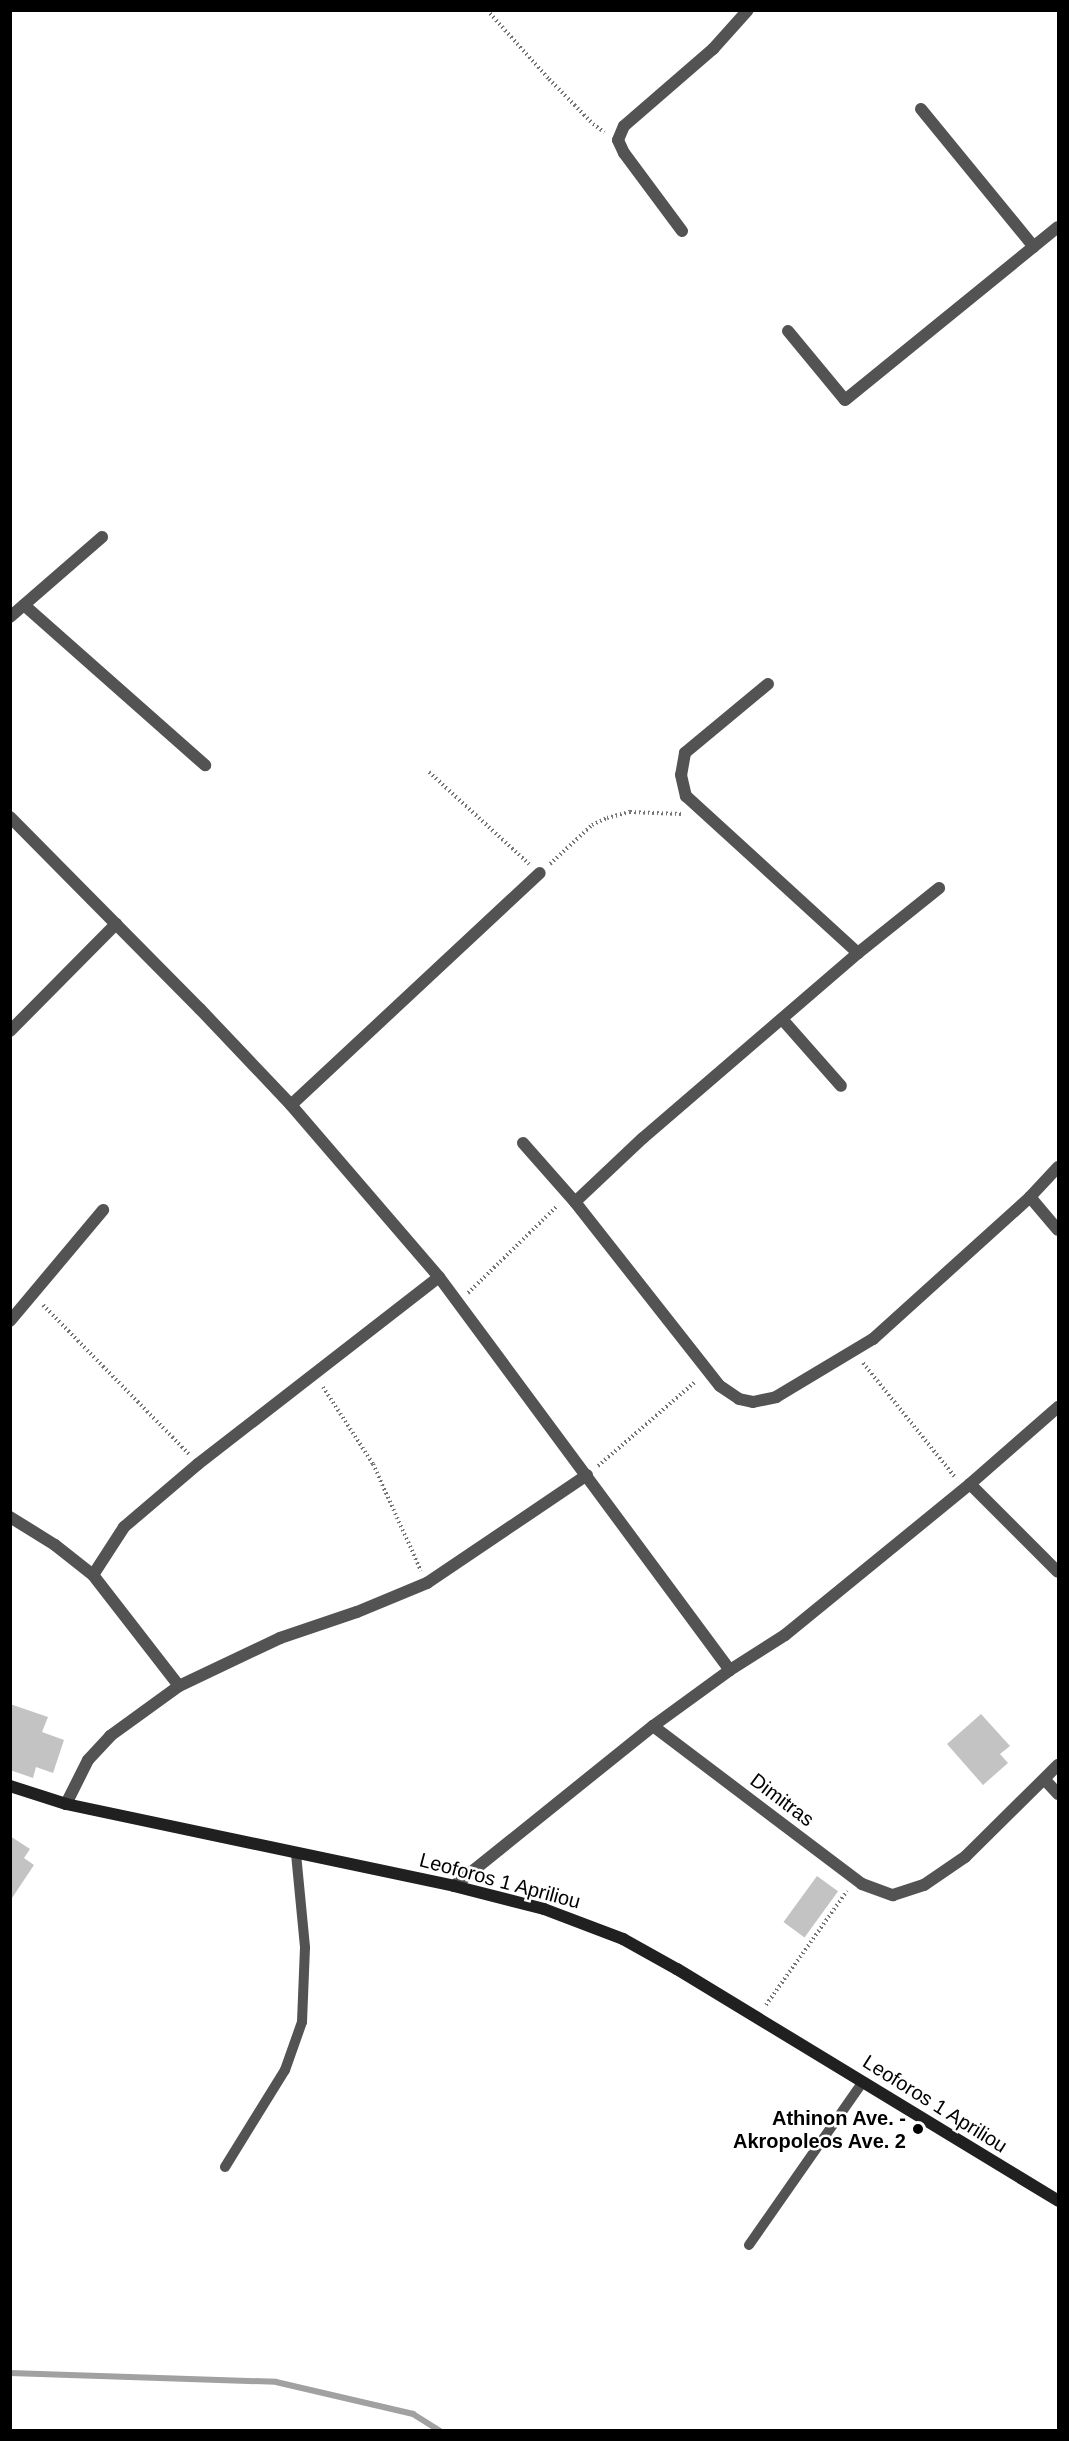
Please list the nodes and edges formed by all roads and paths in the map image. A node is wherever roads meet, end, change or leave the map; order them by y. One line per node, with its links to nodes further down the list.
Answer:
1 (487, 10): 4 (path)
2 (748, 10): 4 (street)
3 (921, 109): 7 (street)
4 (618, 140): 6 (street)
5 (1059, 227): 7 (street)
6 (682, 231)
7 (1034, 247): 8 (street)
8 (788, 331)
9 (102, 537): 10 (street)
10 (24, 605): 11 (street); 13 (street)
11 (10, 617)
12 (768, 684): 15 (street)
13 (205, 765)
14 (429, 772): 17 (path)
15 (706, 816): 17 (path); 20 (street)
16 (10, 817): 19 (street)
17 (540, 873): 24 (street)
18 (939, 888): 20 (street)
19 (116, 924): 22 (street); 24 (street)
20 (858, 953): 21 (street)
21 (782, 1019): 23 (street); 28 (street)
22 (10, 1031)
23 (841, 1086)
24 (291, 1106): 31 (street)
25 (523, 1143): 28 (street)
26 (1059, 1167): 27 (street)
27 (1030, 1197): 30 (street); 35 (street)
28 (572, 1198): 33 (path); 36 (street)
29 (103, 1210): 32 (street)
30 (1059, 1230)
31 (439, 1278): 33 (street); 37 (street)
32 (32, 1294): 34 (street); 39 (path)
33 (458, 1303): 40 (street)
34 (10, 1321)
35 (853, 1351): 36 (street); 41 (path)
36 (708, 1371): 40 (path)
37 (314, 1374): 39 (street); 45 (path)
38 (1059, 1407): 41 (street)
39 (198, 1464): 44 (street)
40 (587, 1475): 45 (street); 46 (street)
41 (967, 1486): 43 (street); 46 (street)
42 (10, 1518): 44 (street)
43 (1059, 1572)
44 (93, 1575): 47 (street)
45 (427, 1583): 47 (street)
46 (730, 1670): 48 (street)
47 (179, 1686): 53 (street)
48 (653, 1726): 55 (street, Dimitras); 56 (street)
49 (1059, 1765): 50 (street)
50 (1045, 1780): 52 (street); 55 (street, Dimitras)
51 (10, 1786): 53 (main road, Leoforos 1 Apriliou)
52 (1059, 1794)
53 (66, 1804): 54 (main road, Leoforos 1 Apriliou)
54 (296, 1853): 56 (main road, Leoforos 1 Apriliou); 59 (lane)
55 (856, 1879): 57 (path)
56 (454, 1886): 57 (main road, Leoforos 1 Apriliou)
57 (757, 2018): 58 (main road, Leoforos 1 Apriliou)
58 (862, 2083): 60 (main road, Leoforos 1 Apriliou); 61 (lane)
59 (225, 2167)
60 (1059, 2201)
61 (749, 2245)

